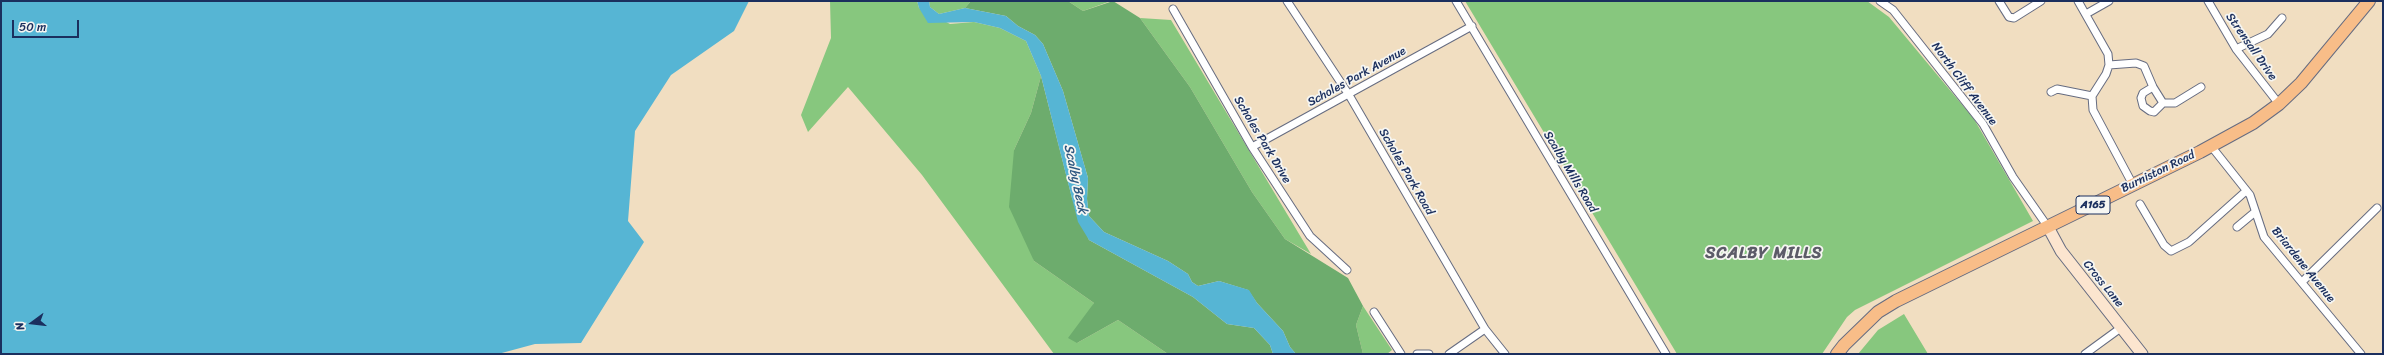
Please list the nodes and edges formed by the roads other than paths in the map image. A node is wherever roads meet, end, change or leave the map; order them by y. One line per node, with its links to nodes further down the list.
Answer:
1 (1287, 1): 19 (street, Scholes Park Road)
2 (1456, 1): 13 (street, Scalby Mills Road)
3 (1880, 1): 30 (street, North Cliff Avenue)
4 (1999, 1): 5 (street)
5 (2041, 1)
6 (2078, 1): 11 (street)
7 (2109, 1): 11 (street)
8 (2208, 1): 14 (street, Strensall Drive)
9 (2369, 1): 22 (main road, Burniston Road / A165)
10 (1173, 9): 24 (street, Scholes Park Drive)
11 (2086, 14): 15 (street)
12 (2282, 18): 14 (street)
13 (1472, 26): 19 (street, Scholes Park Avenue); 42 (street, Scalby Mills Road)
14 (2236, 49): 22 (street, Strensall Drive)
15 (2110, 65): 16 (street); 20 (street)
16 (2153, 87): 21 (street); 21 (street)
17 (2201, 87): 21 (street)
18 (2051, 92): 20 (street)
19 (1349, 95): 24 (street, Scholes Park Avenue); 36 (street, Scholes Park Road)
20 (2092, 96): 25 (street)
21 (2163, 103)
22 (2279, 104): 23 (main road, Burniston Road / A165)
23 (2210, 146): 25 (main road, Burniston Road / A165); 26 (street, Briardene Avenue)
24 (1252, 148): 32 (street, Scholes Park Drive)
25 (2132, 185): 30 (main road, Burniston Road / A165)
26 (2246, 191): 27 (street); 29 (street, Briardene Avenue)
27 (2140, 204)
28 (2378, 208): 33 (street)
29 (2255, 212): 31 (street); 33 (street, Briardene Avenue)
30 (2048, 227): 35 (street, Cross Lane); 43 (main road, Burniston Road / A165)
31 (2237, 227)
32 (1347, 270)
33 (2302, 282): 46 (street, Briardene Avenue)
34 (1374, 312): 37 (street)
35 (2122, 327): 44 (street); 45 (street, Cross Lane)
36 (1485, 329): 40 (street); 41 (street, Scholes Park Road)
37 (1401, 354)
38 (1417, 354): 39 (street)
39 (1429, 354)
40 (1449, 354)
41 (1505, 354)
42 (1666, 354)
43 (1838, 354)
44 (2085, 354)
45 (2142, 354)
46 (2361, 354)

